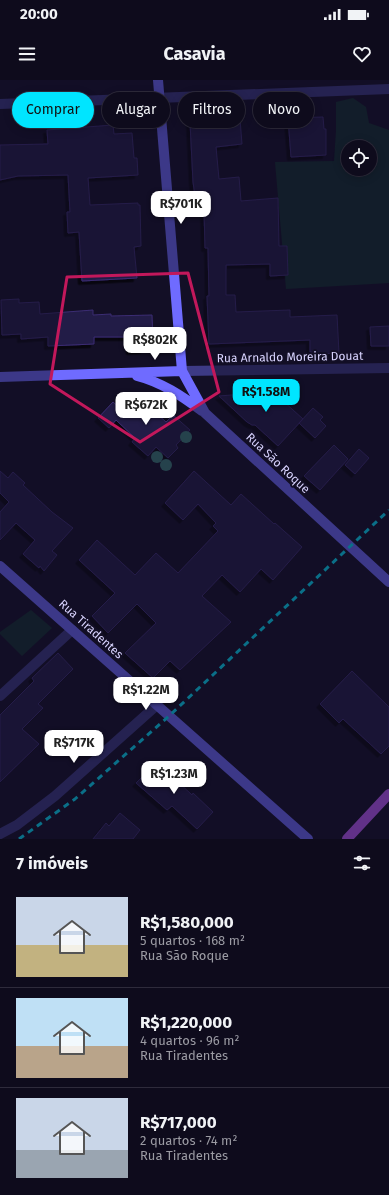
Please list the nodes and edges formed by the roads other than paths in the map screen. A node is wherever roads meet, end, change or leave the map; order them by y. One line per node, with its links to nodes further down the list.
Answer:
1 (158, 80): 3 (street, Rua São Roque)
2 (389, 89): 4 (street)
3 (159, 92)
4 (170, 98)
5 (102, 100): 6 (street)
6 (0, 104)
7 (162, 128): 9 (street, Rua São Roque)
8 (389, 368): 9 (street, Rua Arnaldo Moreira Douat)
9 (182, 371): 10 (street, Rua Arnaldo Moreira Douat); 12 (street, Rua São Roque)
10 (128, 373): 11 (street, Rua Arnaldo Moreira Douat); 12 (street)
11 (0, 377)
12 (205, 413): 14 (street, Rua São Roque)
13 (0, 566): 15 (street, Rua Tiradentes)
14 (389, 582)
15 (72, 630): 16 (street); 17 (street, Rua Tiradentes)
16 (0, 696)
17 (157, 705): 19 (street); 20 (street, Rua Tiradentes)
18 (389, 794): 21 (main road)
19 (0, 834)
20 (308, 839)
21 (347, 839)

